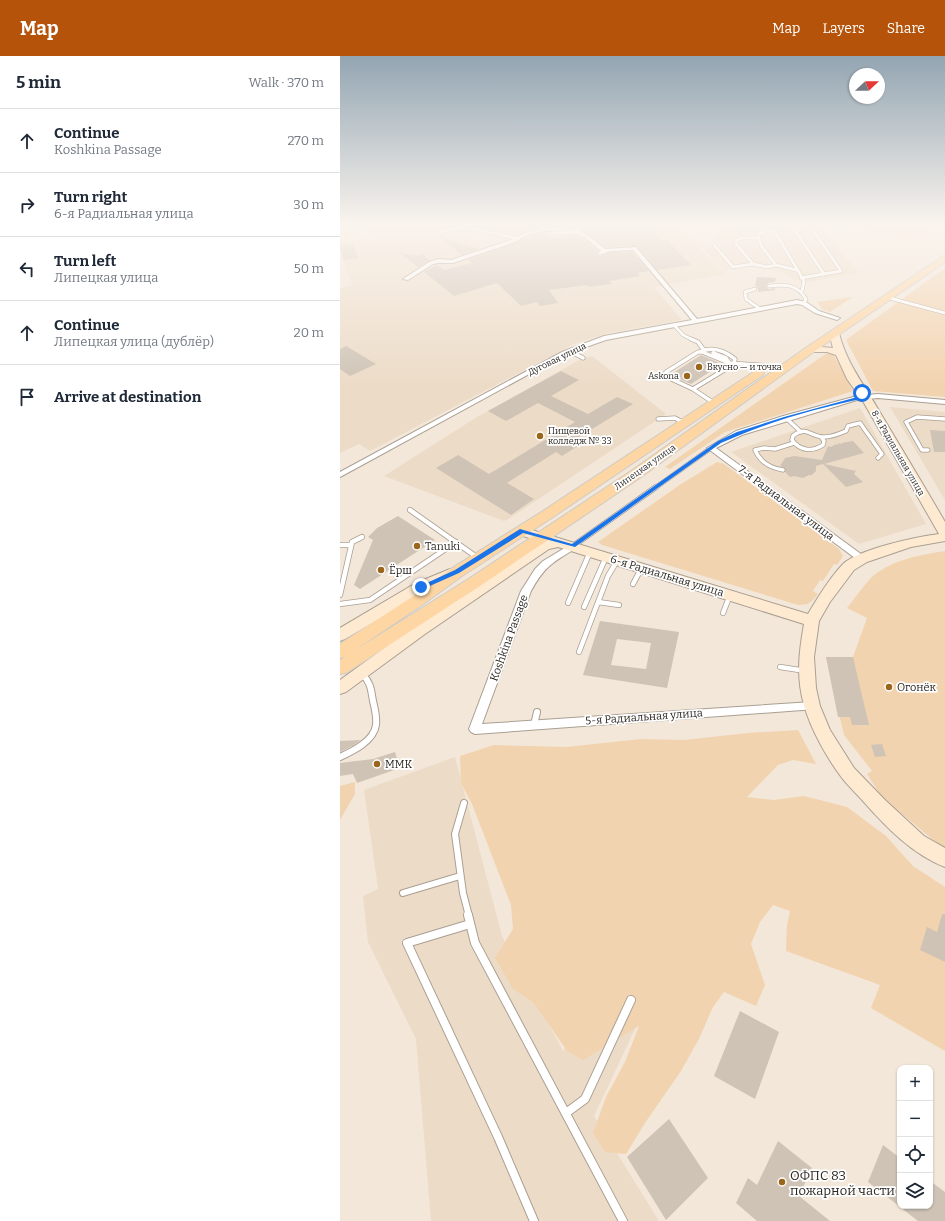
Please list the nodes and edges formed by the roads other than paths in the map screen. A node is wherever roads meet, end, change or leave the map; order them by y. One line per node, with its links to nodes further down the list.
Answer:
1 (409, 277): 6 (street)
2 (659, 277): 16 (street)
3 (805, 277): 5 (lane)
4 (908, 277): 10 (main road, Липецкая улица)
5 (801, 278): 9 (lane)
6 (406, 279)
7 (769, 286): 9 (lane)
8 (755, 289): 12 (lane)
9 (802, 291): 11 (lane)
10 (882, 291): 14 (lane); 18 (main road, Липецкая улица)
11 (804, 303): 12 (street, Дуговая улица); 15 (street)
12 (760, 309): 16 (street, Дуговая улица)
13 (848, 310): 15 (main road, Липецкая улица)
14 (945, 313)
15 (837, 318): 25 (main road, Липецкая улица)
16 (696, 321): 17 (street, Дуговая улица)
17 (674, 325): 20 (lane); 21 (street, Дуговая улица)
18 (834, 333): 19 (main road, Липецкая улица); 22 (main road, 8-я Радиальная улица)
19 (811, 349): 22 (main road); 45 (main road, Липецкая улица)
20 (703, 350): 24 (lane); 24 (lane); 26 (lane)
21 (570, 351): 23 (lane); 41 (street, Дуговая улица)
22 (839, 352): 27 (main road, 8-я Радиальная улица)
23 (583, 358)
24 (734, 364): 25 (lane); 26 (lane)
25 (769, 366): 29 (main road, Липецкая улица)
26 (693, 389): 29 (lane)
27 (864, 397): 28 (street, Koshkina Passage); 30 (street, Koshkina Passage); 44 (main road, 8-я Радиальная улица)
28 (945, 402)
29 (714, 403): 33 (main road, Липецкая улица)
30 (786, 418): 34 (lane); 37 (street, Koshkina Passage)
31 (658, 419): 33 (lane)
32 (945, 419): 38 (lane)
33 (684, 423): 43 (main road, Липецкая улица)
34 (801, 432): 35 (lane); 36 (lane)
35 (821, 437): 36 (lane); 39 (lane)
36 (794, 443): 40 (lane)
37 (711, 448): 49 (lane, Koshkina Passage); 55 (street, 7-я Радиальная улица)
38 (928, 450)
39 (878, 458)
40 (783, 470)
41 (341, 475)
42 (410, 510): 48 (lane)
43 (522, 531): 45 (main road, 6-я Радиальная улица); 53 (main road, Липецкая улица)
44 (945, 533)
45 (543, 536): 49 (main road, 6-я Радиальная улица); 58 (main road, Липецкая улица)
46 (362, 537): 51 (lane)
47 (945, 537): 55 (main road)
48 (456, 542): 53 (lane); 64 (lane)
49 (567, 544): 52 (main road, 6-я Радиальная улица); 69 (main road); 81 (street, Koshkina Passage)
50 (340, 546): 51 (lane)
51 (351, 546): 60 (lane)
52 (590, 552): 54 (main road, 6-я Радиальная улица); 63 (lane)
53 (478, 558): 57 (main road, Липецкая улица)
54 (612, 559): 56 (main road, 6-я Радиальная улица); 62 (lane); 65 (lane)
55 (862, 559): 68 (main road)
56 (642, 569): 59 (lane); 61 (main road, 6-я Радиальная улица)
57 (457, 572): 70 (main road); 71 (main road, Липецкая улица)
58 (475, 582): 69 (main road); 74 (main road, Липецкая улица)
59 (633, 584)
60 (340, 595)
61 (730, 595): 67 (lane); 68 (main road, 6-я Радиальная улица)
62 (598, 602): 66 (lane); 72 (lane)
63 (568, 603)
64 (340, 604)
65 (584, 606)
66 (619, 606)
67 (723, 613)
68 (812, 620): 75 (main road)
69 (420, 630): 76 (main road)
70 (340, 635)
71 (340, 652)
72 (579, 652)
73 (780, 667): 75 (lane)
74 (340, 668)
75 (807, 671): 78 (main road)
76 (361, 673): 77 (main road); 82 (lane)
77 (340, 688)
78 (812, 706): 80 (street, 5-я Радиальная улица); 84 (main road)
79 (538, 712): 80 (lane)
80 (534, 725): 81 (street, 5-я Радиальная улица)
81 (475, 729)
82 (340, 757)
83 (464, 803): 85 (lane)
84 (945, 858)
85 (460, 876): 86 (lane); 87 (lane)
86 (403, 893)
87 (470, 924): 89 (lane); 90 (lane)
88 (631, 1000): 89 (lane)
89 (566, 1113): 91 (lane)
90 (534, 1221)
91 (623, 1221)

